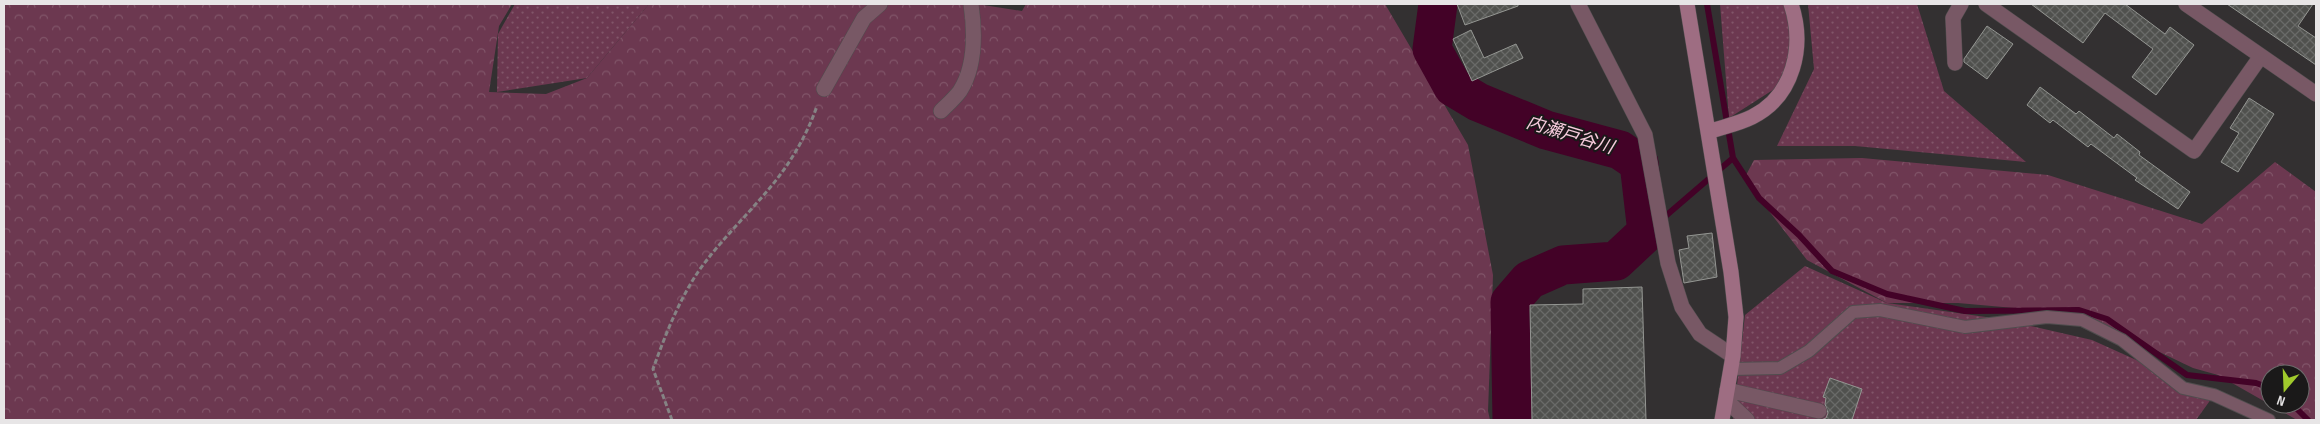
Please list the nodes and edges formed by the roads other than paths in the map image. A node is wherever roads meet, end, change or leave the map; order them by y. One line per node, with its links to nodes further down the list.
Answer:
1 (880, 4): 11 (street)
2 (971, 4): 13 (street)
3 (1578, 4): 15 (street)
4 (1687, 4): 14 (street)
5 (1791, 4): 14 (street)
6 (1961, 4): 10 (street)
7 (1986, 4): 9 (street)
8 (2186, 4): 9 (street)
9 (2261, 56): 12 (street)
10 (1954, 63)
11 (824, 89)
12 (2316, 94)
13 (941, 111)
14 (1712, 131): 15 (street)
15 (1732, 363): 16 (street); 20 (lane)
16 (1726, 395): 17 (street); 18 (street); 19 (street)
17 (1819, 411)
18 (1722, 420)
19 (1747, 420)
20 (2269, 420)

